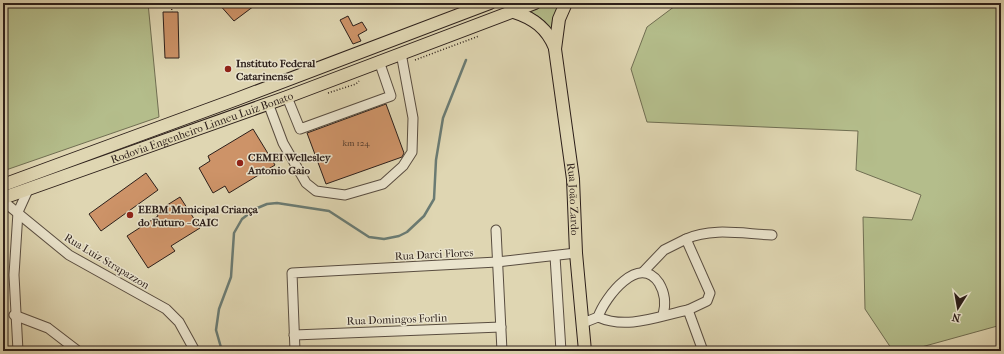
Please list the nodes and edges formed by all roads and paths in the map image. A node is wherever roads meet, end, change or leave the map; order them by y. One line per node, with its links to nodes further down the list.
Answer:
1 (171, 3): 5 (path)
2 (490, 3): 13 (main road, Rodovia Engenheiro Linneu Luiz Bonato)
3 (535, 3): 6 (main road, Rodovia Engenheiro Linneu Luiz Bonato)
4 (566, 3): 8 (main road, Rua João Zardo)
5 (172, 12)
6 (514, 12): 8 (main road, Rua João Zardo); 9 (main road, Rodovia Engenheiro Linneu Luiz Bonato)
7 (480, 35): 9 (path)
8 (555, 49): 21 (main road, Rua João Zardo)
9 (402, 58): 10 (main road, Rodovia Engenheiro Linneu Luiz Bonato); 12 (street)
10 (379, 61): 11 (main road, Rodovia Engenheiro Linneu Luiz Bonato); 11 (street)
11 (287, 97): 12 (main road, Rodovia Engenheiro Linneu Luiz Bonato)
12 (268, 103): 14 (main road, Rodovia Engenheiro Linneu Luiz Bonato)
13 (3, 185)
14 (28, 190): 15 (main road, Rodovia Engenheiro Linneu Luiz Bonato); 17 (street)
15 (3, 198)
16 (3, 201): 17 (street, Rua Luiz Strapazzon)
17 (18, 212): 26 (street); 34 (street, Rua Luiz Strapazzon)
18 (496, 230): 23 (street)
19 (772, 235): 20 (street)
20 (686, 239): 24 (street); 25 (street)
21 (576, 253): 22 (street, Rua Darci Flores); 29 (main road, Rua João Zardo)
22 (555, 256): 23 (street, Rua Darci Flores); 37 (street)
23 (498, 262): 30 (street); 31 (street, Rua Darci Flores)
24 (643, 272): 27 (street); 28 (street)
25 (688, 310): 27 (street); 39 (street)
26 (14, 315): 32 (street); 33 (street)
27 (663, 315): 28 (street)
28 (598, 318): 29 (street)
29 (583, 323): 38 (main road, Rua João Zardo)
30 (501, 327): 31 (street, Rua Domingos Forlin); 36 (street)
31 (294, 335): 35 (street)
32 (18, 351)
33 (78, 351)
34 (195, 351)
35 (295, 351)
36 (502, 351)
37 (561, 351)
38 (585, 351)
39 (702, 351)

